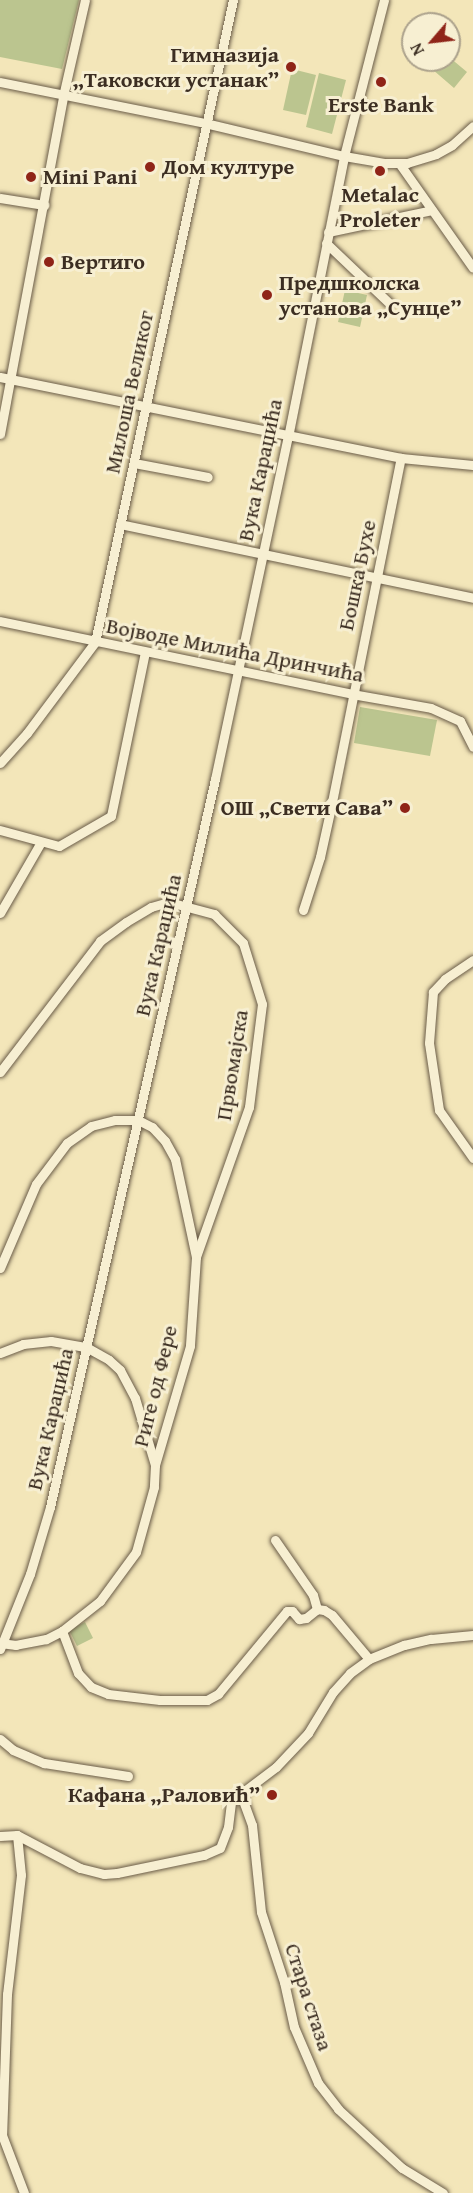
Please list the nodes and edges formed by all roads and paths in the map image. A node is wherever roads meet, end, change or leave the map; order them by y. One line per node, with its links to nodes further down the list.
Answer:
1 (86, 0): 5 (street)
2 (233, 0): 6 (street, Милоша Великог)
3 (384, 0): 8 (street, Вука Караџића)
4 (0, 82): 5 (street)
5 (63, 96): 6 (street); 11 (street)
6 (206, 123): 8 (street); 19 (street, Милоша Великог)
7 (471, 133): 9 (street)
8 (344, 156): 9 (street); 13 (street, Вука Караџића)
9 (399, 163): 12 (street)
10 (0, 198): 11 (street)
11 (44, 206): 18 (street)
12 (432, 210): 13 (street); 15 (street)
13 (328, 232): 14 (street, Вука Караџића)
14 (326, 243): 16 (street); 21 (street, Вука Караџића)
15 (473, 268)
16 (388, 303)
17 (0, 377): 18 (street)
18 (12, 380): 19 (street); 20 (street)
19 (146, 408): 21 (street); 23 (street, Милоша Великог)
20 (0, 434)
21 (288, 437): 22 (street); 27 (street, Вука Караџића)
22 (401, 458): 24 (street); 28 (street, Бошка Бухе)
23 (134, 463): 25 (street); 26 (street, Милоша Великог)
24 (473, 465)
25 (208, 477)
26 (120, 524): 27 (street); 31 (street, Милоша Великог)
27 (263, 553): 28 (street); 33 (street, Вука Караџића)
28 (376, 578): 29 (street); 34 (street, Бошка Бухе)
29 (473, 598)
30 (0, 621): 31 (street, Војводе Милића Дринчића)
31 (95, 642): 32 (street, Војводе Милића Дринчића); 36 (street, Милоша Великог)
32 (145, 652): 33 (street, Војводе Милића Дринчића); 38 (street)
33 (238, 669): 34 (street, Војводе Милића Дринчића); 39 (street, Вука Караџића)
34 (352, 694): 35 (street, Војводе Милића Дринчића); 40 (street, Бошка Бухе)
35 (473, 747)
36 (0, 763)
37 (0, 830): 38 (street)
38 (41, 842): 41 (street)
39 (187, 906): 43 (street, Првомајска); 44 (street, Вука Караџића); 46 (street, Првомајска)
40 (303, 910)
41 (0, 913)
42 (473, 960): 45 (street)
43 (0, 1072)
44 (138, 1120): 46 (street, Риге од Фере); 47 (street); 48 (street, Вука Караџића)
45 (473, 1158)
46 (196, 1257): 50 (street, Риге од Фере)
47 (0, 1268)
48 (86, 1347): 49 (street); 50 (street); 55 (street, Вука Караџића)
49 (0, 1353)
50 (155, 1465): 53 (street)
51 (275, 1540): 52 (street)
52 (317, 1609): 53 (street); 56 (street)
53 (62, 1631): 55 (street)
54 (473, 1635): 56 (street)
55 (1, 1645)
56 (369, 1659): 59 (street)
57 (0, 1739): 58 (street)
58 (128, 1776)
59 (241, 1795): 60 (street); 63 (street, Стара стаза)
60 (17, 1835): 61 (street); 62 (street)
61 (0, 1836)
62 (24, 2193)
63 (443, 2193)

